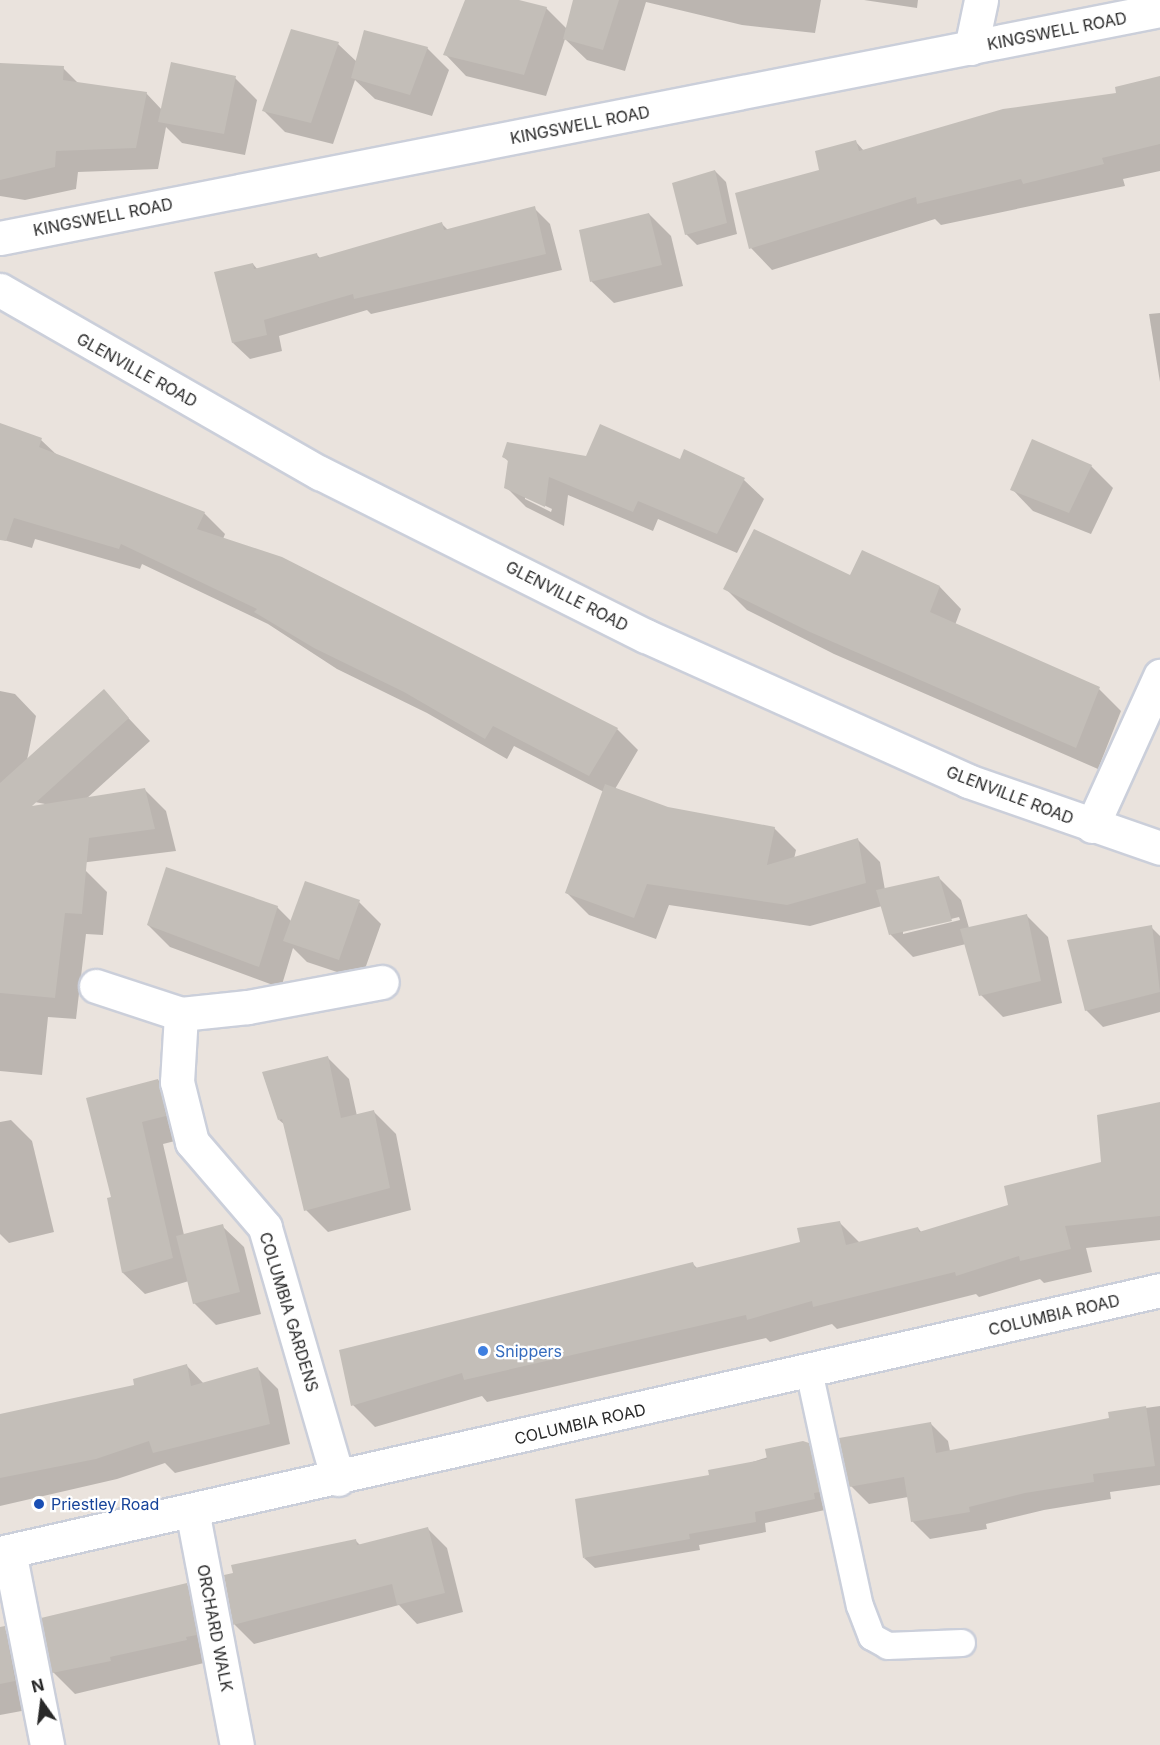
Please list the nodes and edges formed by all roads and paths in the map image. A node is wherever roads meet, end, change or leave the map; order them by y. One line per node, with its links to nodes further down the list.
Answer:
1 (981, 0): 3 (street)
2 (1160, 10): 3 (street, KINGSWELL ROAD)
3 (972, 48): 4 (street, KINGSWELL ROAD)
4 (0, 238)
5 (0, 290): 7 (street, GLENVILLE ROAD)
6 (1160, 676): 7 (street)
7 (1092, 826): 8 (street, GLENVILLE ROAD)
8 (1160, 848)
9 (382, 982): 11 (street)
10 (96, 986): 11 (street)
11 (181, 1014): 14 (street, COLUMBIA GARDENS)
12 (1160, 1290): 13 (street, COLUMBIA ROAD)
13 (809, 1371): 14 (street, COLUMBIA ROAD); 17 (lane)
14 (338, 1479): 15 (street, COLUMBIA ROAD)
15 (192, 1510): 16 (street, COLUMBIA ROAD); 19 (street, ORCHARD WALK)
16 (5, 1552): 18 (street)
17 (962, 1643)
18 (46, 1745)
19 (237, 1745)

